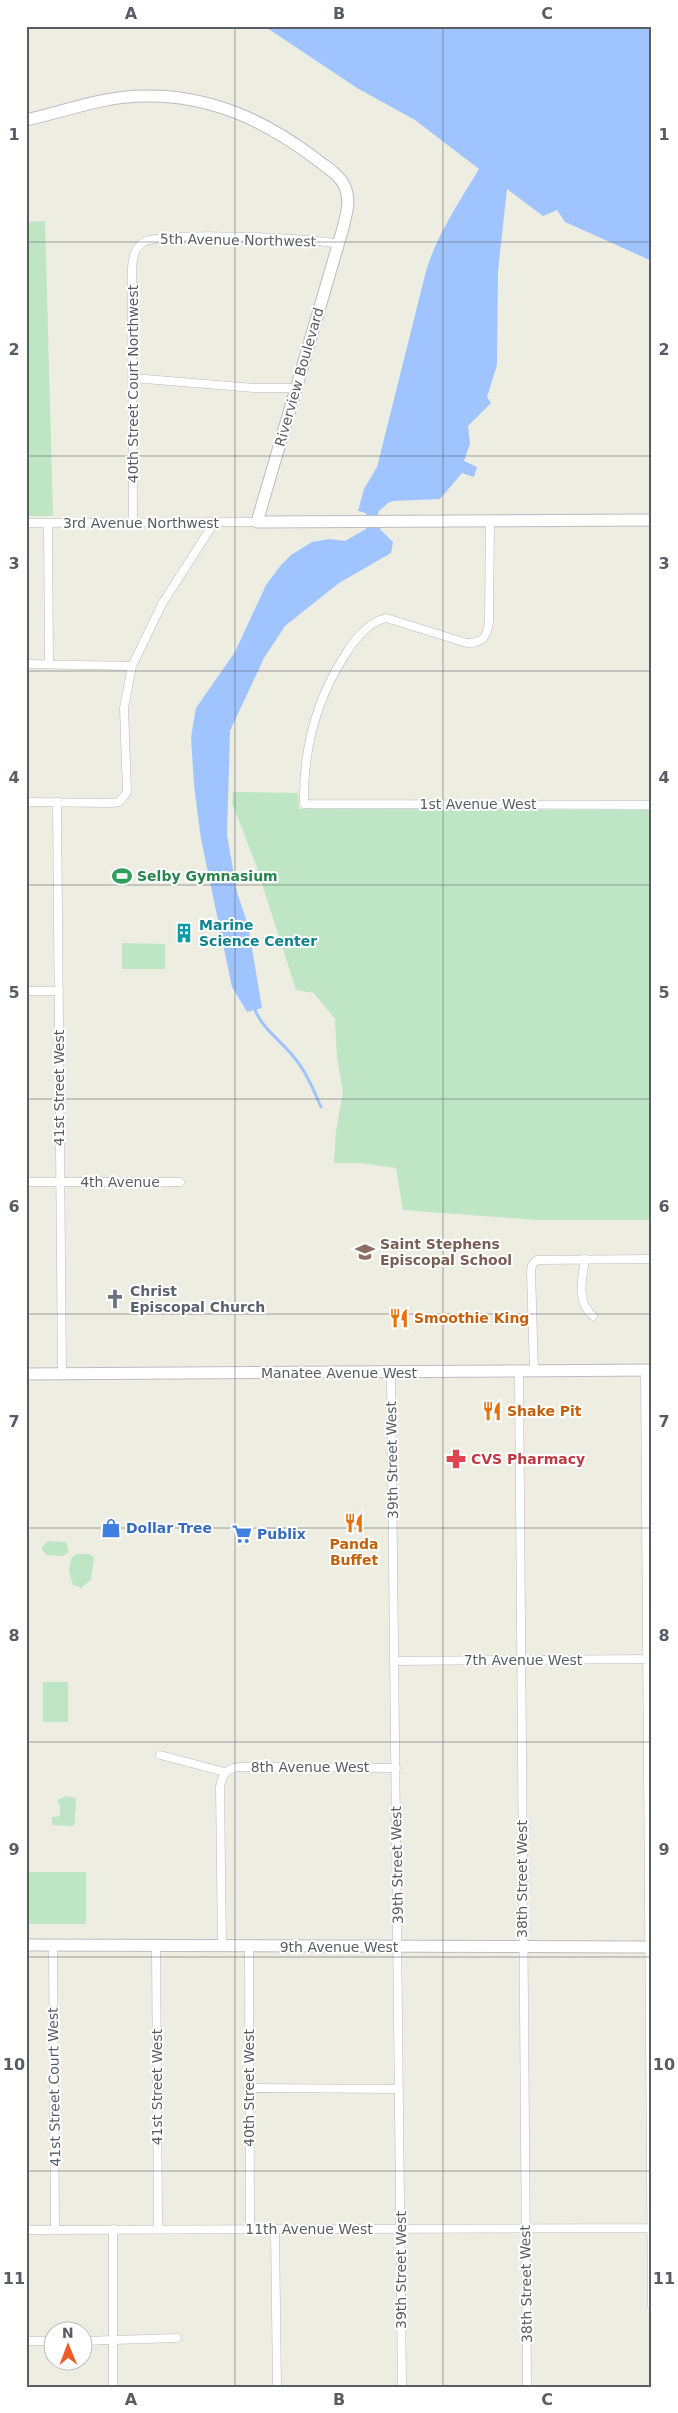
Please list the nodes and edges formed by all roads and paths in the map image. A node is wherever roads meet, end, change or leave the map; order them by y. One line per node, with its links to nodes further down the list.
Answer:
1 (26, 120): 2 (street, Riverview Boulevard)
2 (338, 244): 3 (street, 5th Avenue Northwest); 5 (street, Riverview Boulevard)
3 (139, 246): 4 (street, 40th Street Court Northwest)
4 (133, 378): 5 (street); 11 (street, 40th Street Court Northwest)
5 (296, 388): 9 (street, Riverview Boulevard)
6 (490, 520): 7 (street); 9 (street); 18 (street, 1st Avenue West)
7 (652, 520)
8 (214, 522): 9 (street, 3rd Avenue Northwest); 11 (street, 3rd Avenue Northwest); 15 (street)
9 (257, 522)
10 (48, 523): 11 (street, 3rd Avenue Northwest); 12 (street, 3rd Avenue Northwest); 14 (street)
11 (133, 523)
12 (26, 524)
13 (26, 664): 14 (street)
14 (49, 664): 15 (street)
15 (132, 666): 17 (street)
16 (26, 802): 17 (street)
17 (57, 802): 20 (street, 41st Street West)
18 (652, 805)
19 (26, 991): 20 (street)
20 (58, 991): 22 (street, 41st Street West)
21 (26, 1182): 22 (street, 4th Avenue)
22 (60, 1182): 23 (street, 4th Avenue); 32 (street, 41st Street West)
23 (180, 1182)
24 (652, 1258): 25 (street)
25 (585, 1260): 26 (street); 29 (street)
26 (593, 1316)
27 (648, 1370): 29 (street, Manatee Avenue West); 34 (street)
28 (519, 1372): 29 (street, Manatee Avenue West); 30 (street, Manatee Avenue West); 33 (street, 38th Street West)
29 (534, 1372)
30 (392, 1373): 32 (street, Manatee Avenue West); 35 (street, 39th Street West)
31 (26, 1374): 32 (street, Manatee Avenue West)
32 (62, 1374)
33 (521, 1660): 34 (street, 7th Avenue West); 35 (street, 7th Avenue West); 42 (street, 38th Street West)
34 (650, 1660): 43 (street)
35 (395, 1661): 37 (street, 39th Street West)
36 (160, 1755): 38 (street)
37 (396, 1768): 38 (street, 8th Avenue West); 46 (street, 39th Street West)
38 (225, 1772): 44 (street)
39 (26, 1945): 40 (street, 9th Avenue West)
40 (53, 1945): 41 (street, 9th Avenue West); 57 (street, 41st Street Court West)
41 (156, 1946): 44 (street, 9th Avenue West); 52 (street, 41st Street West)
42 (523, 1946): 43 (street, 9th Avenue West); 46 (street, 9th Avenue West); 49 (street, 38th Street West)
43 (651, 1946): 50 (street)
44 (222, 1947): 45 (street, 9th Avenue West)
45 (249, 1947): 46 (street, 9th Avenue West); 47 (street, 40th Street West)
46 (398, 1947): 48 (street, 39th Street West)
47 (248, 2088): 48 (street); 53 (street, 40th Street West)
48 (399, 2088): 55 (street, 39th Street West)
49 (526, 2228): 50 (street, 11th Avenue West); 55 (street, 11th Avenue West); 67 (street, 38th Street West)
50 (652, 2228): 58 (street)
51 (113, 2229): 52 (street, 11th Avenue West); 57 (street, 11th Avenue West); 63 (street)
52 (158, 2229): 53 (street, 11th Avenue West)
53 (250, 2229): 54 (street, 11th Avenue West)
54 (275, 2229): 55 (street, 11th Avenue West); 65 (street)
55 (400, 2229): 66 (street, 39th Street West)
56 (26, 2230): 57 (street, 11th Avenue West)
57 (56, 2230)
58 (652, 2306)
59 (177, 2338): 63 (street)
60 (26, 2341): 61 (street)
61 (42, 2341)
62 (92, 2341): 63 (street)
63 (113, 2341): 64 (street)
64 (113, 2387)
65 (276, 2387)
66 (402, 2387)
67 (527, 2387)

